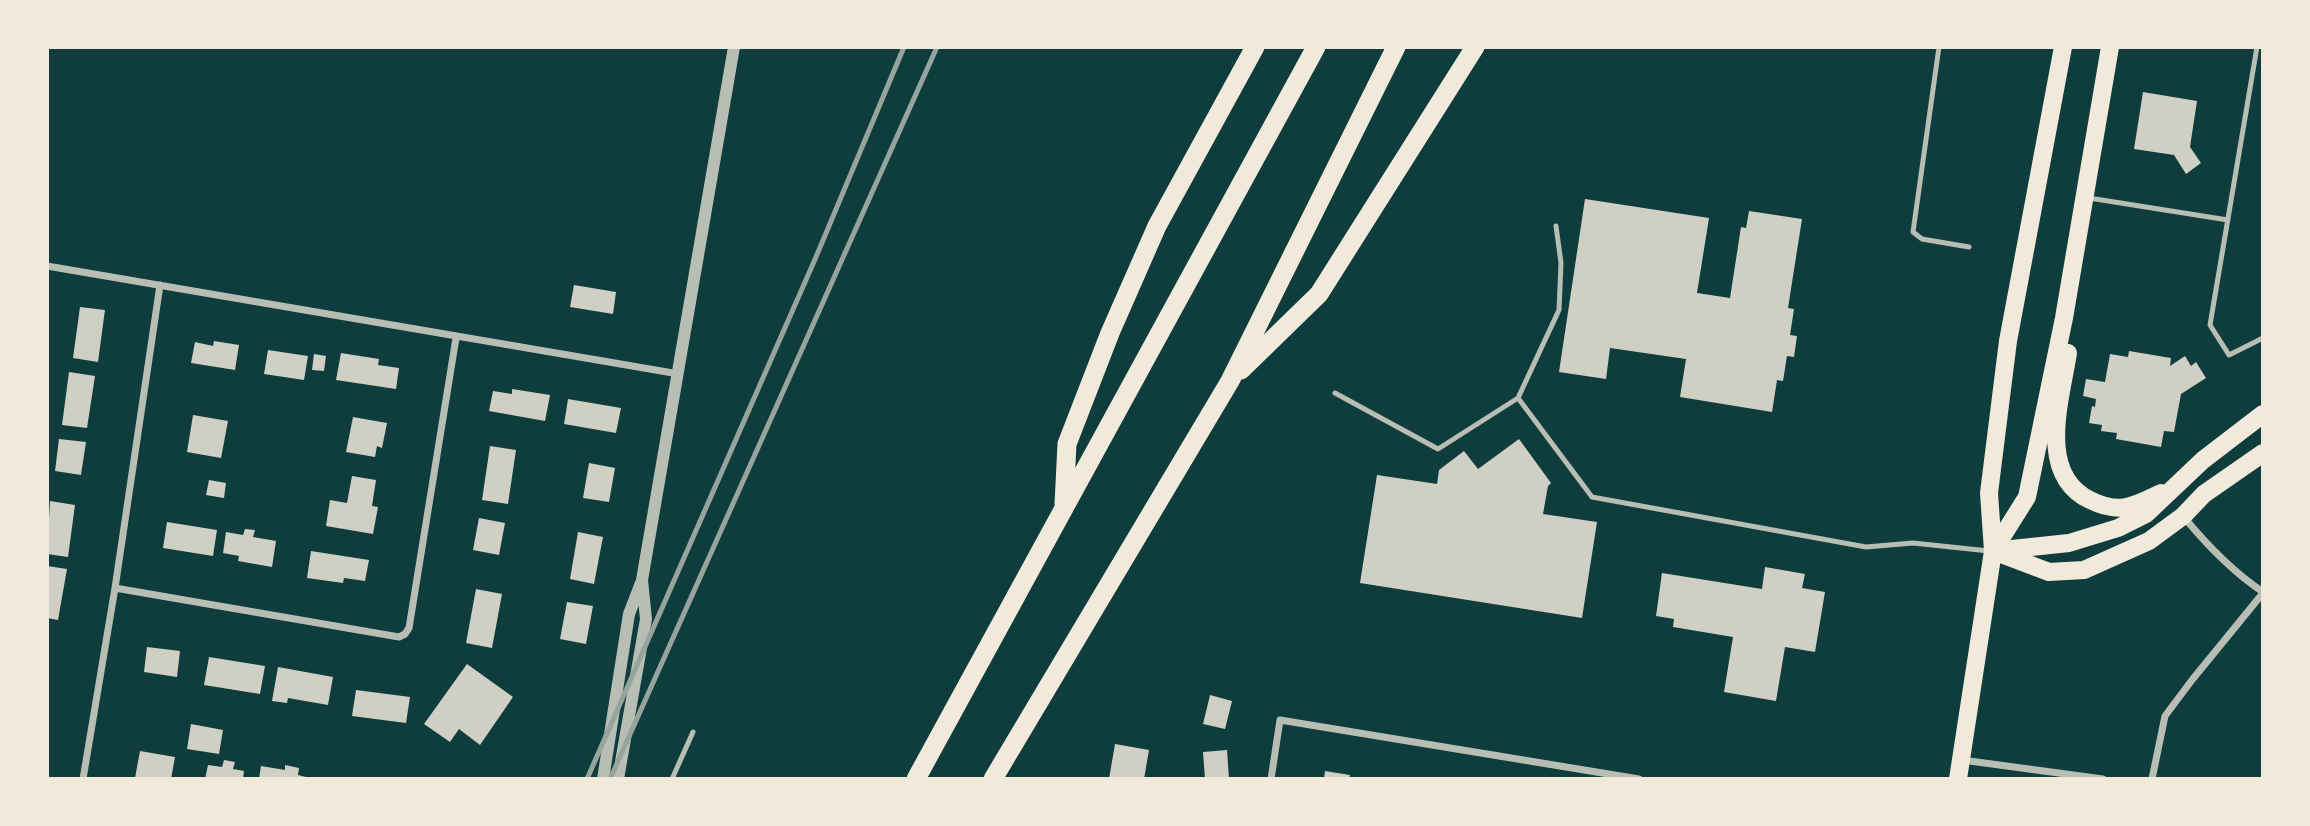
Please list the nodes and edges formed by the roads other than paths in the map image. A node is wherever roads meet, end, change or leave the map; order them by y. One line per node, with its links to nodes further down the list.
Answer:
1 (734, 47): 19 (street)
2 (1255, 47): 26 (highway)
3 (1316, 47): 26 (highway)
4 (1396, 47): 20 (highway)
5 (1475, 47): 20 (highway)
6 (1939, 47): 13 (lane)
7 (2063, 47): 28 (main road)
8 (2110, 47): 10 (main road)
9 (2257, 47): 11 (lane)
10 (2085, 197): 11 (lane); 16 (main road)
11 (2228, 220): 18 (lane)
12 (1556, 226): 22 (lane)
13 (1969, 247)
14 (47, 266): 15 (street)
15 (160, 285): 17 (street); 30 (street)
16 (2064, 318): 25 (main road); 28 (main road)
17 (456, 338): 19 (street); 30 (street)
18 (2263, 338)
19 (680, 374): 29 (street)
20 (1230, 381): 39 (highway)
21 (1335, 393): 22 (lane)
22 (1518, 398): 28 (lane)
23 (2263, 414): 25 (main road)
24 (2263, 453): 27 (main road)
25 (2172, 487): 28 (main road)
26 (1063, 510): 38 (highway)
27 (2183, 516): 28 (main road); 31 (street)
28 (1993, 551): 33 (main road)
29 (642, 581): 35 (street); 36 (street)
30 (115, 589): 34 (street)
31 (2263, 593): 44 (street)
32 (694, 732): 37 (lane)
33 (1962, 760): 42 (main road); 43 (street)
34 (83, 779)
35 (603, 779)
36 (618, 779)
37 (671, 779)
38 (916, 779)
39 (993, 779)
40 (1270, 779): 41 (street)
41 (1639, 779)
42 (1958, 779)
43 (2103, 779)
44 (2152, 779)

